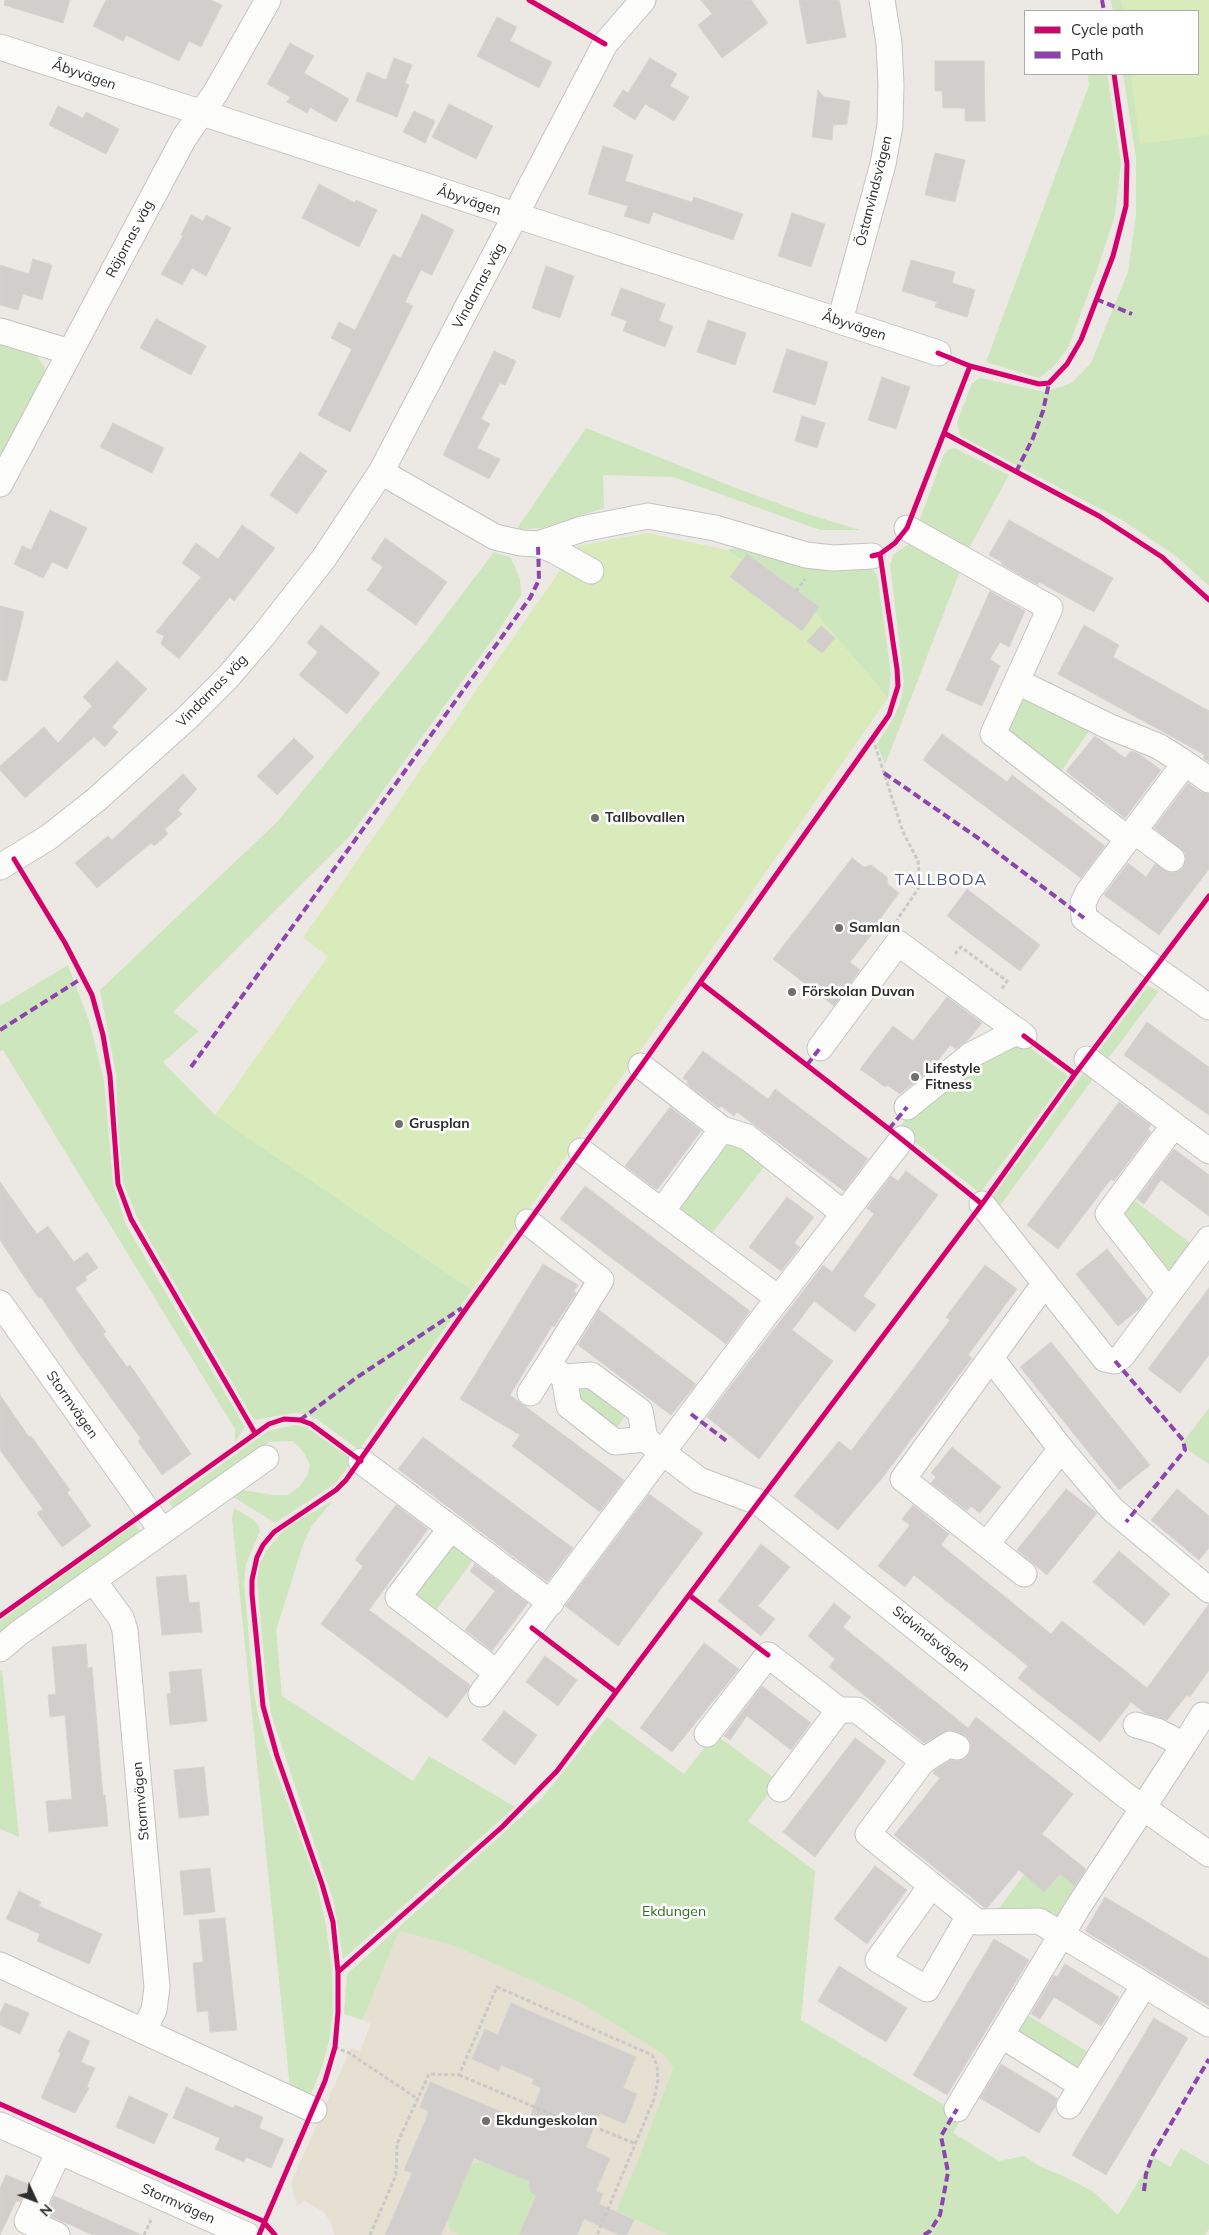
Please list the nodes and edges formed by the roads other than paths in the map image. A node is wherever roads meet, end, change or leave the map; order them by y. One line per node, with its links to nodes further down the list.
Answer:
1 (268, 0): 5 (street, Röjornas väg)
2 (642, 0): 6 (street, Vindarnas väg)
3 (882, 0): 7 (street, Östanvindsvägen)
4 (0, 47): 5 (street, Åbyvägen)
5 (200, 114): 6 (street, Åbyvägen); 9 (street, Röjornas väg)
6 (515, 216): 7 (street, Åbyvägen); 11 (street, Vindarnas väg)
7 (840, 321): 10 (street, Åbyvägen)
8 (0, 331): 9 (street)
9 (70, 352): 12 (street, Röjornas väg)
10 (938, 353)
11 (381, 472): 14 (street); 22 (street, Vindarnas väg)
12 (0, 484)
13 (907, 528): 17 (street)
14 (538, 544): 15 (street); 16 (street)
15 (872, 556)
16 (591, 571)
17 (1018, 682): 18 (street); 20 (street)
18 (1185, 763): 19 (street); 20 (street)
19 (1209, 780)
20 (1131, 835): 21 (street); 23 (street)
21 (1172, 859)
22 (3, 860)
23 (1209, 1007)
24 (820, 1048): 27 (street)
25 (1087, 1059): 28 (street)
26 (641, 1066): 29 (street)
27 (906, 1107)
28 (1174, 1125): 32 (street); 39 (street)
29 (722, 1129): 34 (street); 35 (street)
30 (902, 1139): 35 (street)
31 (581, 1151): 34 (street)
32 (1209, 1151)
33 (982, 1204): 38 (street)
34 (662, 1212): 40 (street)
35 (843, 1213): 40 (street)
36 (528, 1222): 43 (street)
37 (1209, 1239): 39 (street)
38 (1045, 1283): 39 (street); 42 (street)
39 (1169, 1292)
40 (778, 1298): 45 (street)
41 (0, 1303): 50 (street, Stormvägen)
42 (991, 1358): 46 (street); 51 (street)
43 (556, 1371): 44 (street); 45 (street); 45 (street)
44 (530, 1392)
45 (654, 1445): 55 (street); 67 (street, Sidvindsvägen)
46 (1061, 1449): 51 (street); 54 (street)
47 (266, 1458): 50 (street)
48 (361, 1460): 49 (street)
49 (451, 1528): 55 (street); 57 (street)
50 (162, 1531): 53 (street)
51 (987, 1544): 52 (street)
52 (1024, 1574)
53 (93, 1580): 56 (street); 75 (street, Stormvägen)
54 (1209, 1590)
55 (551, 1603): 57 (street)
56 (0, 1649)
57 (497, 1673): 58 (street)
58 (481, 1694)
59 (839, 1710): 62 (street); 65 (street); 66 (street)
60 (1207, 1713): 63 (street)
61 (1136, 1726): 63 (street)
62 (707, 1734)
63 (1184, 1745): 67 (street)
64 (957, 1747): 65 (street)
65 (923, 1761): 69 (street)
66 (780, 1789)
67 (1142, 1808): 68 (street, Sidvindsvägen); 71 (street)
68 (1209, 1854)
69 (931, 1886): 70 (street); 70 (street)
70 (969, 1916): 71 (street)
71 (1061, 1934): 73 (street); 76 (street)
72 (0, 1965): 75 (street)
73 (1144, 1985): 74 (street); 77 (street)
74 (1209, 2024)
75 (144, 2030): 80 (street)
76 (1001, 2035): 77 (street); 79 (street)
77 (1082, 2084): 78 (street)
78 (1069, 2106)
79 (957, 2109)
80 (314, 2110)
81 (0, 2125): 82 (street, Stormvägen)
82 (59, 2150): 83 (street); 85 (street, Stormvägen)
83 (28, 2228): 84 (street)
84 (57, 2235)
85 (247, 2235)

